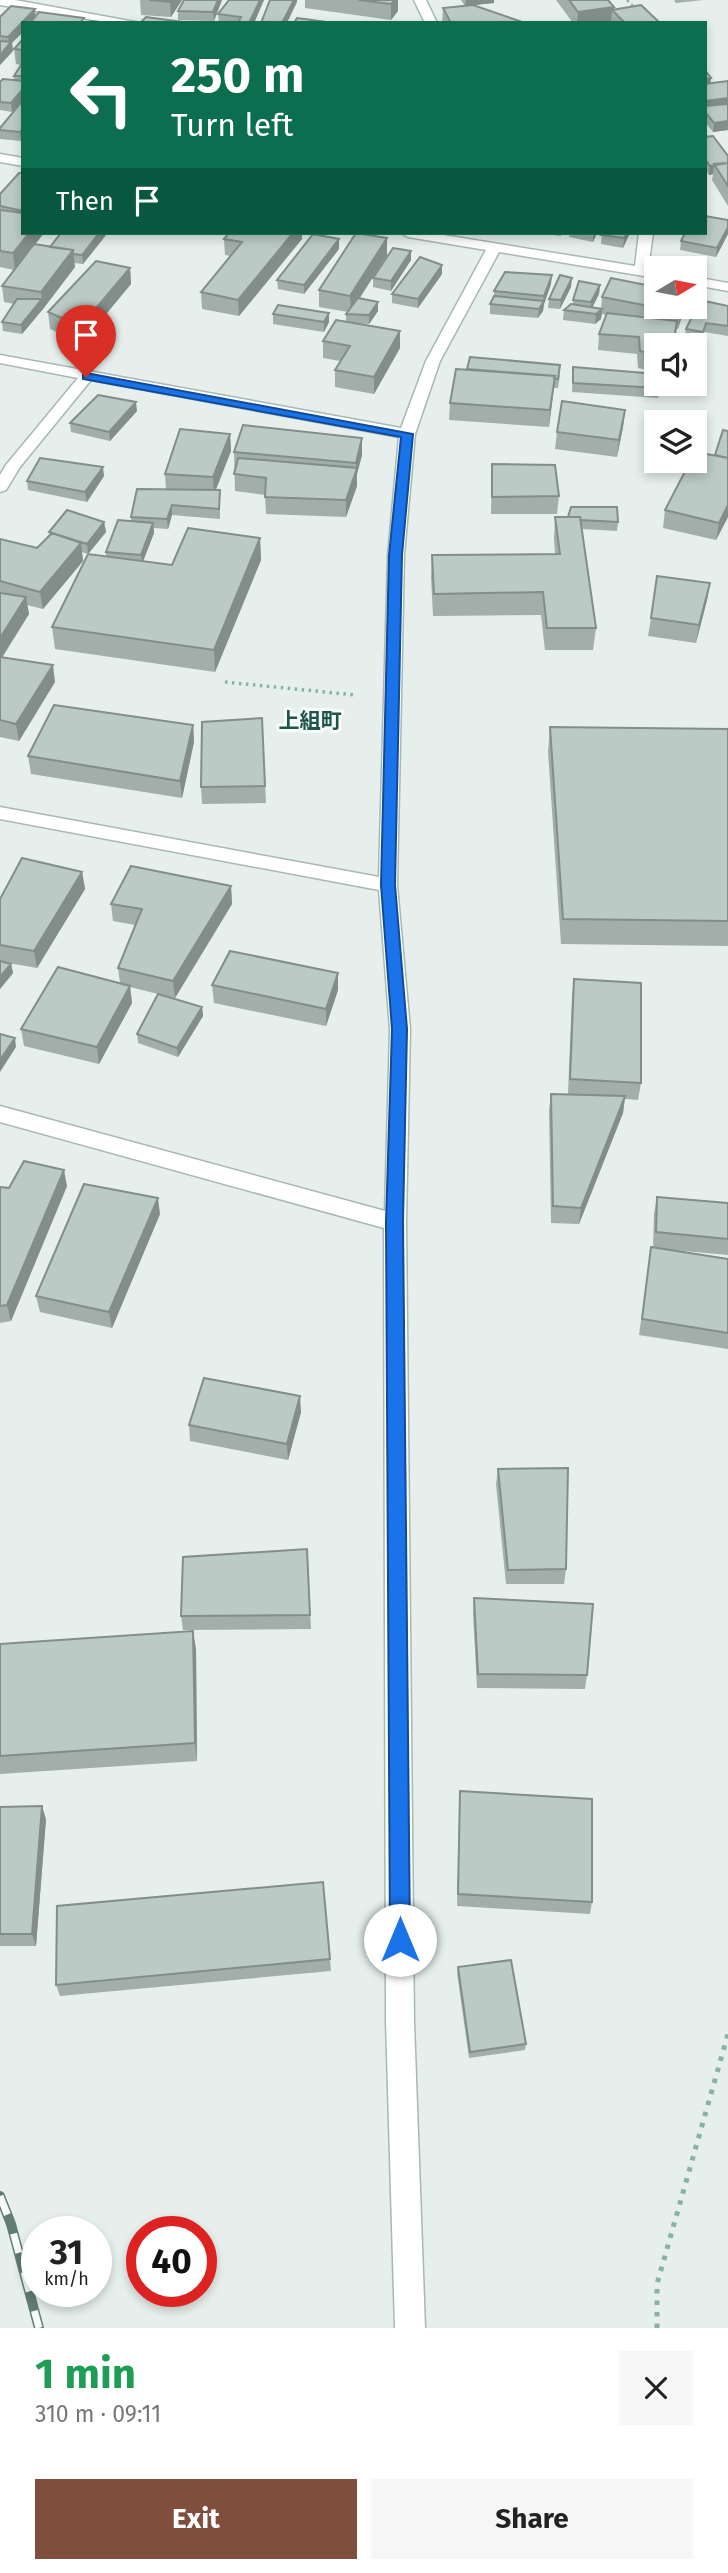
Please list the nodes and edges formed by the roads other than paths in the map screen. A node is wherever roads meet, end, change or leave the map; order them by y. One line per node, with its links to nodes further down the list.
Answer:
1 (421, 0): 4 (street)
2 (0, 1): 3 (street)
3 (123, 21)
4 (430, 21)
5 (0, 158): 6 (street)
6 (21, 162)
7 (419, 235): 9 (street)
8 (646, 235): 10 (street)
9 (494, 248): 10 (street); 15 (street)
10 (642, 271)
11 (707, 283): 12 (street)
12 (728, 287)
13 (0, 359): 14 (street)
14 (86, 377): 15 (street); 16 (street)
15 (407, 434): 19 (street)
16 (7, 464): 17 (street)
17 (0, 487)
18 (0, 813): 19 (street)
19 (388, 885): 21 (street)
20 (0, 1114): 21 (street)
21 (394, 1222): 22 (street)
22 (410, 2328)

